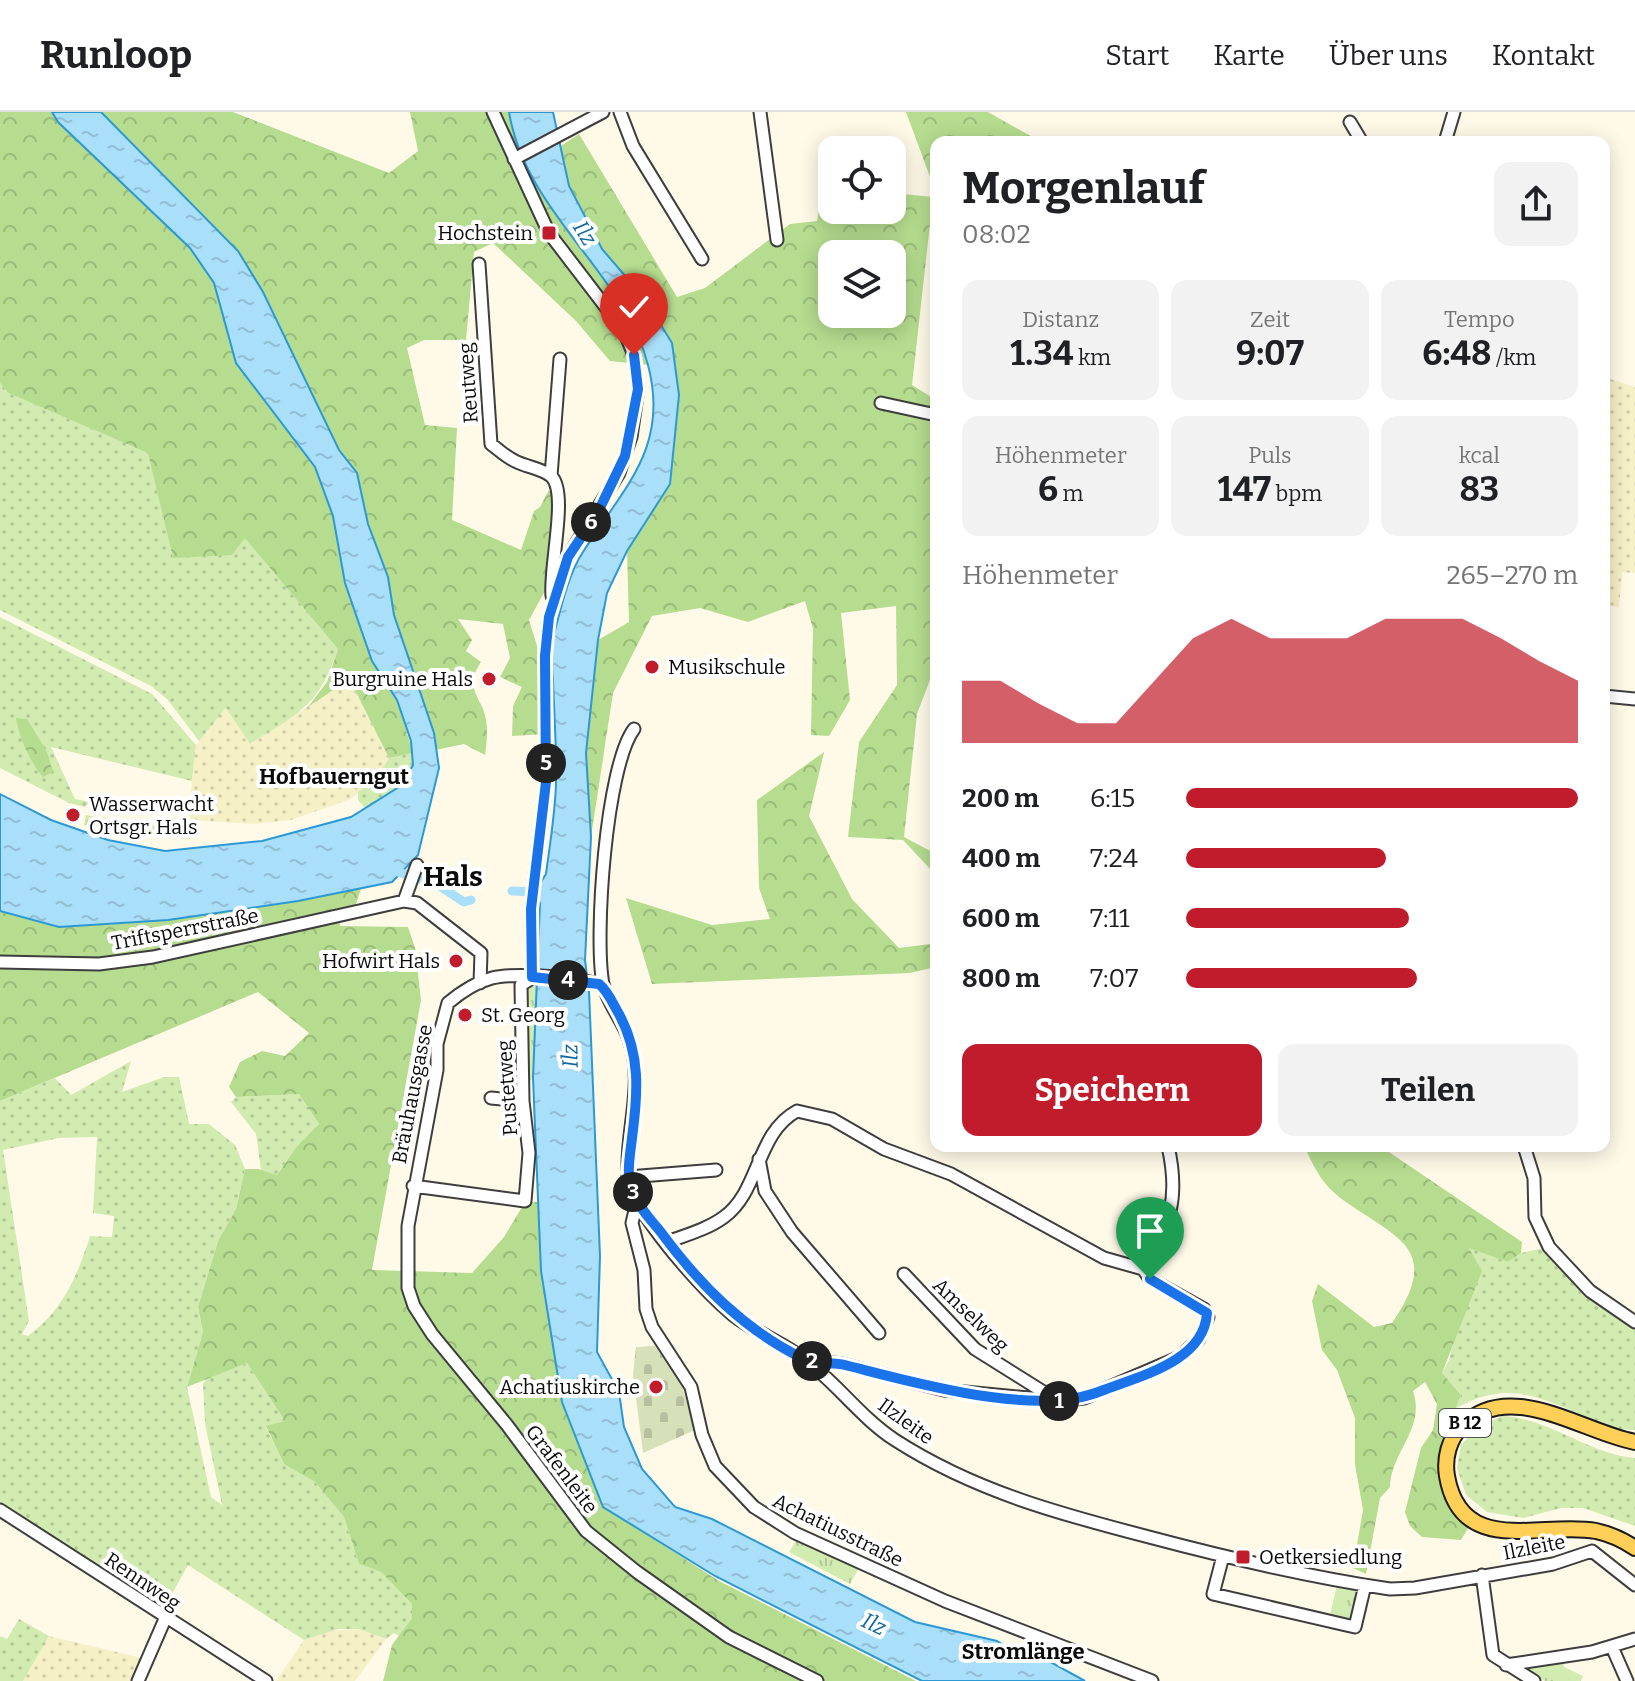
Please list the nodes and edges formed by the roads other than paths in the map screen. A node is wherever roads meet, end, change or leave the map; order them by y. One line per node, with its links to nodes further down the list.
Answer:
1 (493, 112): 9 (street)
2 (603, 112): 9 (street)
3 (620, 112): 11 (street)
4 (760, 112): 10 (street)
5 (1454, 112): 8 (street)
6 (1350, 122): 7 (street)
7 (1358, 136)
8 (1447, 136)
9 (517, 157): 17 (street)
10 (777, 240)
11 (702, 259)
12 (479, 264): 16 (street, Reutweg)
13 (560, 359): 16 (street)
14 (881, 403): 15 (street)
15 (930, 414)
16 (551, 476): 17 (street)
17 (552, 604): 24 (street)
18 (1610, 697): 19 (street)
19 (1635, 699)
20 (634, 729): 26 (street)
21 (416, 869): 22 (street)
22 (404, 901): 23 (street, Triftsperrstraße); 25 (street)
23 (0, 962)
24 (532, 977): 25 (street, Bräuhausgasse); 26 (street, Bräuhausgasse); 28 (street, Pustetweg)
25 (480, 983): 34 (street, Bräuhausgasse)
26 (598, 985): 33 (street)
27 (491, 1098): 28 (street)
28 (523, 1101): 34 (street, Pustetweg)
29 (1169, 1152): 37 (street)
30 (1526, 1152): 39 (street)
31 (759, 1159): 36 (street); 37 (street); 40 (street)
32 (716, 1170): 33 (street)
33 (628, 1177): 35 (street)
34 (413, 1186): 58 (street, Grafenleite)
35 (637, 1202): 36 (street, Ilzleite); 59 (street, Achatiusstraße)
36 (667, 1242): 41 (street, Ilzleite)
37 (1143, 1269): 42 (street)
38 (904, 1274): 42 (street, Amselweg)
39 (1635, 1322)
40 (879, 1333)
41 (806, 1360): 42 (street); 48 (street, Ilzleite)
42 (1059, 1401)
43 (1635, 1442): 45 (main road, B 12)
44 (0, 1510): 52 (street, Rennweg)
45 (1596, 1531): 46 (main road, B 12); 47 (street, Ilzleite)
46 (1635, 1548)
47 (1592, 1551): 49 (street, Ilzleite); 51 (street, Ilzleite)
48 (1223, 1556): 50 (street, Ilzleite); 50 (street)
49 (1482, 1575): 50 (street, Ilzleite); 55 (street, Ilzleite)
50 (1365, 1585)
51 (1635, 1585)
52 (165, 1619): 56 (street); 57 (street, Rennweg)
53 (1635, 1639): 54 (street)
54 (1612, 1647): 55 (street); 61 (street)
55 (1506, 1665): 60 (street)
56 (138, 1681)
57 (266, 1681)
58 (817, 1681)
59 (1152, 1681)
60 (1534, 1681)
61 (1627, 1681)

